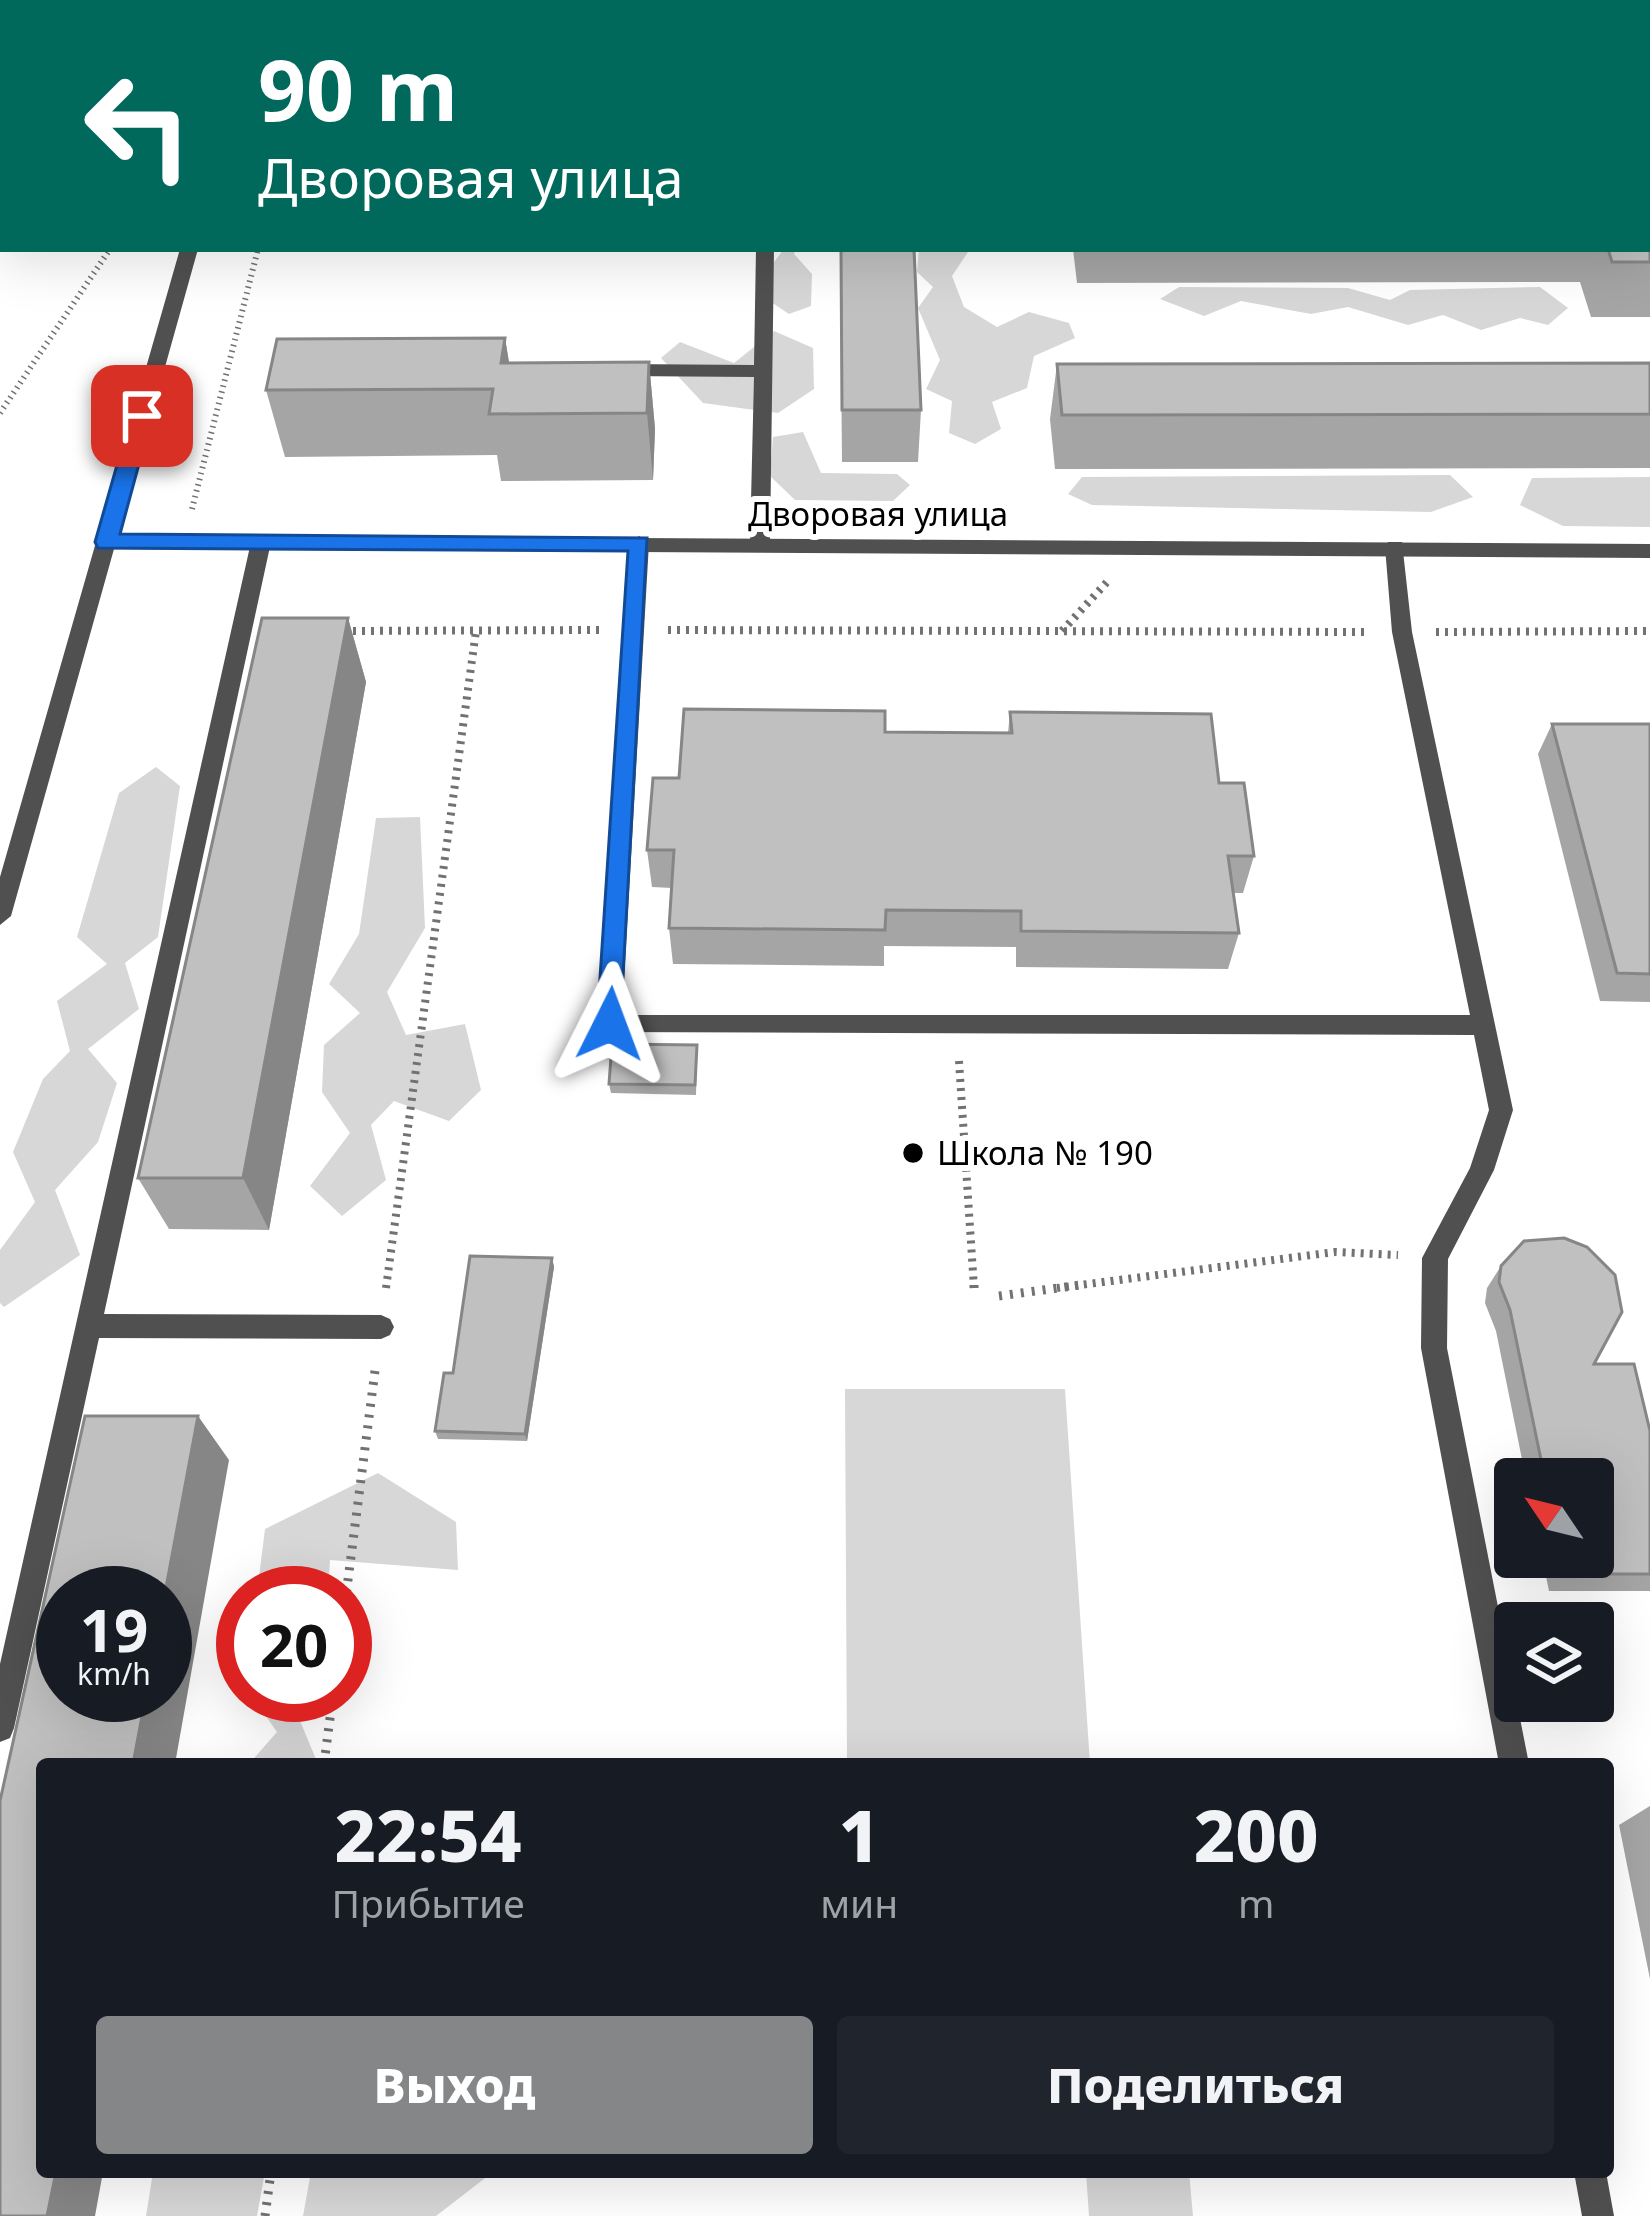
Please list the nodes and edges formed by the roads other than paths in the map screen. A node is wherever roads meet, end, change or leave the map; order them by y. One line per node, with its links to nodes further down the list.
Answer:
1 (188, 252): 5 (street)
2 (765, 252): 4 (street)
3 (598, 370): 4 (street)
4 (763, 371): 8 (street)
5 (106, 542): 6 (street, Дворовая улица); 11 (street)
6 (261, 542): 7 (street, Дворовая улица); 13 (street)
7 (639, 543): 8 (street, Дворовая улица); 12 (street)
8 (760, 543): 9 (street, Дворовая улица)
9 (1395, 547): 10 (street, Дворовая улица); 12 (street)
10 (1650, 551)
11 (0, 916)
12 (1483, 1025): 16 (street)
13 (88, 1325): 14 (street); 15 (street)
14 (381, 1327)
15 (0, 1728)
16 (1513, 1758)
17 (1591, 2178): 18 (street)
18 (1598, 2216)

